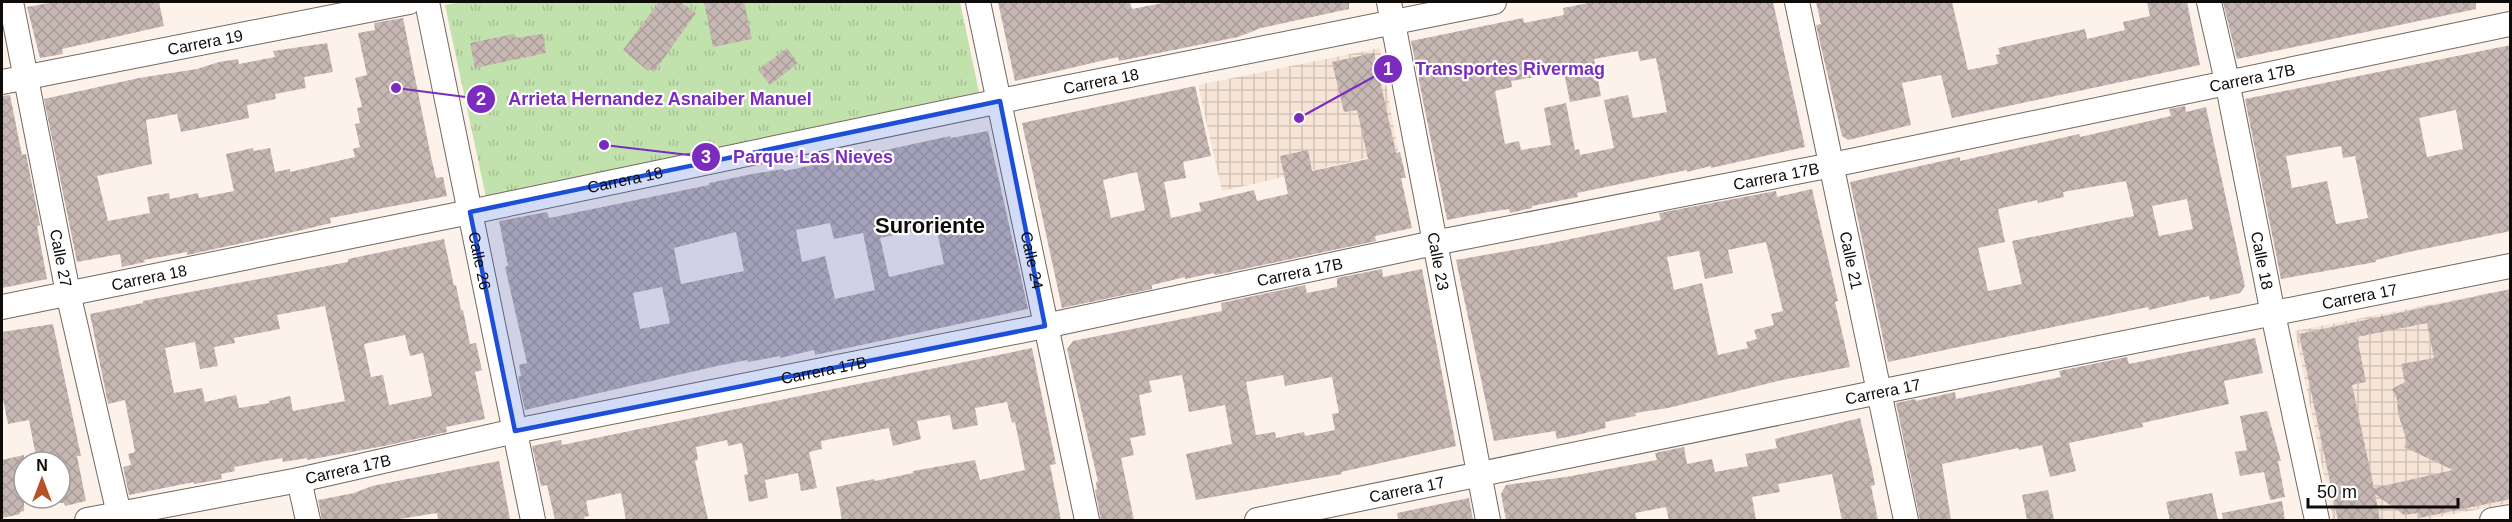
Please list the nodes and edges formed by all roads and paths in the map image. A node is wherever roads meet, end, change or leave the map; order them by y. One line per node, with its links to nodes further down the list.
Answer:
1 (11, 2): 10 (street, Calle 27)
2 (409, 2): 10 (street, Carrera 19)
3 (427, 2): 15 (street, Calle 26)
4 (978, 2): 13 (street, Calle 24)
5 (1494, 2): 8 (street, Carrera 18)
6 (1797, 2): 14 (street, Calle 21)
7 (2209, 2): 11 (street, Calle 18)
8 (1391, 12): 13 (street, Carrera 18); 16 (street, Calle 23)
9 (2511, 24): 11 (street, Carrera 17B)
10 (26, 76): 12 (street, Carrera 19); 18 (street, Calle 27)
11 (2227, 81): 14 (street, Carrera 17B); 20 (street, Calle 18)
12 (2, 82)
13 (1000, 101): 15 (street, Carrera 18); 21 (street, Calle 24)
14 (1832, 165): 16 (street, Carrera 17B); 22 (street, Calle 21)
15 (470, 212): 18 (street, Carrera 18); 23 (street, Calle 26)
16 (1434, 243): 21 (street, Carrera 17B); 24 (street, Calle 23)
17 (2511, 266): 20 (street, Carrera 17)
18 (68, 293): 19 (street, Carrera 18); 26 (street, Calle 27)
19 (2, 307)
20 (2273, 314): 22 (street, Carrera 17); 35 (street, Calle 18)
21 (1045, 326): 23 (street, Carrera 17B); 31 (street, Calle 24)
22 (1879, 392): 24 (street, Carrera 17); 34 (street, Calle 21)
23 (515, 431): 25 (street, Carrera 17B); 30 (street, Calle 26)
24 (1479, 476): 32 (street, Carrera 17); 33 (street, Calle 23)
25 (299, 480): 26 (street, Carrera 17B); 29 (street)
26 (119, 514): 28 (street, Carrera 17B)
27 (2511, 517): 36 (street)
28 (87, 520)
29 (308, 520)
30 (533, 520)
31 (1087, 520)
32 (1257, 520)
33 (1488, 520)
34 (1906, 520)
35 (2318, 520)
36 (2492, 520)

